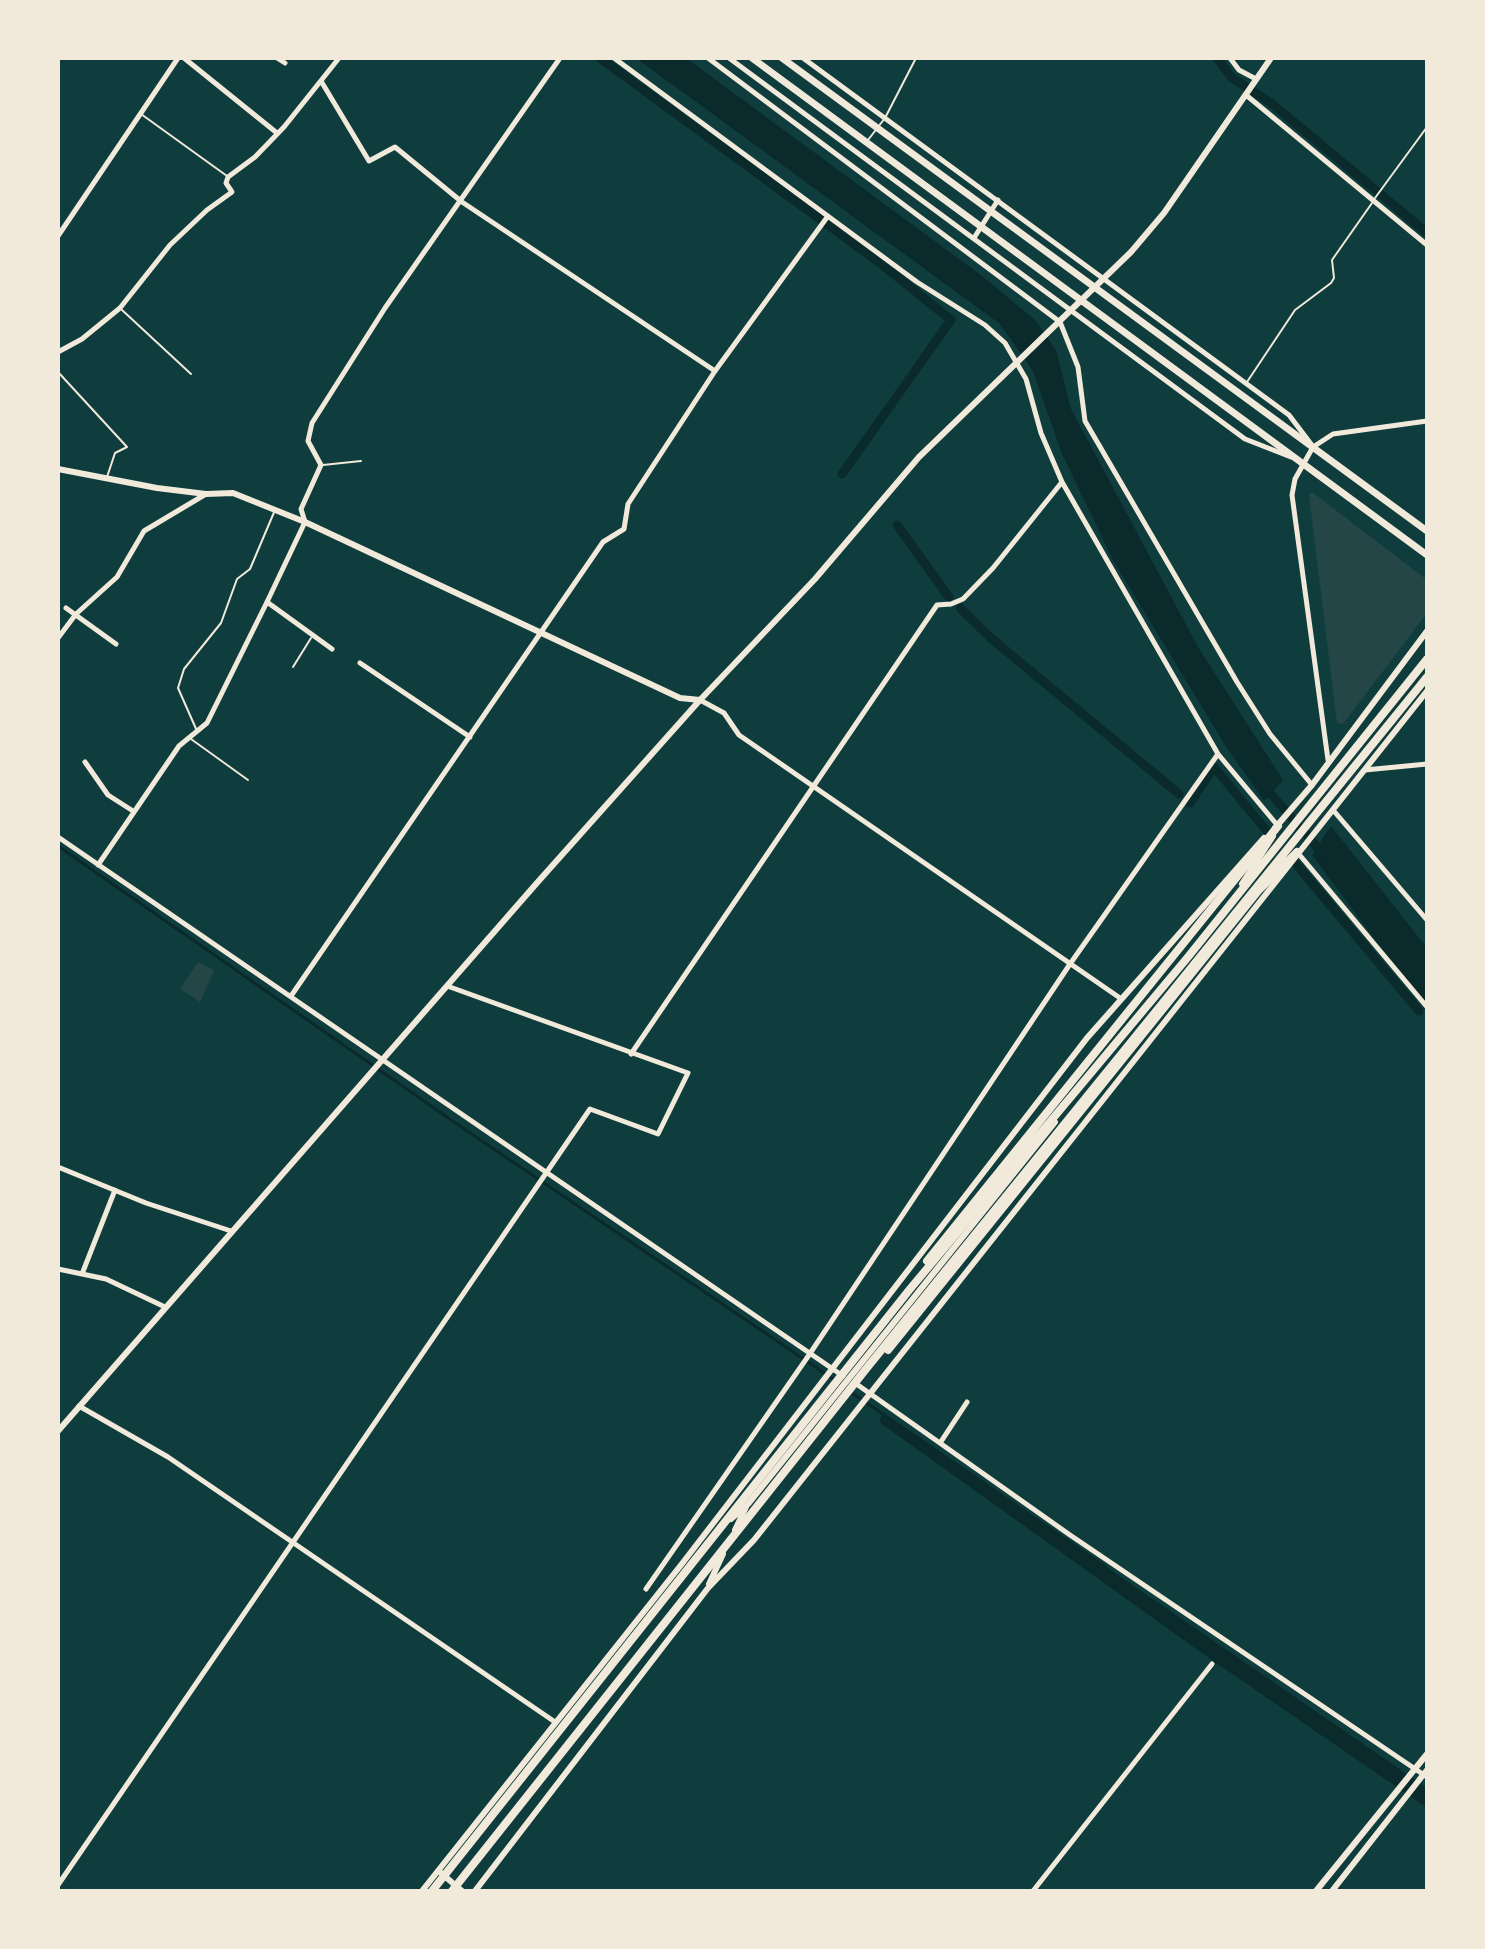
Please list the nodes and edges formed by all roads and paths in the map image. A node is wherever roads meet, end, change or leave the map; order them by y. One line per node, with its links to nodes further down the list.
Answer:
1 (181, 58): 18 (street); 22 (street)
2 (277, 58): 14 (street)
3 (339, 58): 16 (street)
4 (560, 58): 27 (street)
5 (614, 58): 29 (street)
6 (708, 58): 39 (street)
7 (729, 58): 32 (street)
8 (752, 58): 23 (main road)
9 (782, 58): 21 (main road)
10 (803, 58): 19 (street)
11 (916, 58): 19 (lane)
12 (1230, 58): 15 (street)
13 (1271, 58): 15 (street)
14 (285, 63)
15 (1255, 80): 17 (street)
16 (321, 81): 22 (street); 27 (street)
17 (1246, 93): 25 (street); 34 (street)
18 (140, 114): 24 (lane); 31 (street)
19 (885, 118): 21 (lane); 26 (street)
20 (1427, 127): 25 (lane)
21 (877, 129): 23 (lane); 28 (main road)
22 (277, 133): 24 (street)
23 (865, 143): 30 (main road)
24 (228, 177): 37 (street)
25 (1376, 198): 33 (street); 45 (lane)
26 (998, 200): 28 (street); 34 (street)
27 (462, 202): 42 (street); 50 (street)
28 (991, 212): 30 (street); 35 (main road)
29 (828, 216): 41 (street); 42 (street)
30 (981, 227): 32 (street); 36 (main road)
31 (58, 234)
32 (974, 238): 38 (street)
33 (1427, 245)
34 (1105, 278): 35 (street); 45 (street)
35 (1095, 287): 36 (street); 47 (main road)
36 (1081, 300): 38 (street); 49 (main road)
37 (120, 308): 40 (street); 44 (lane)
38 (1072, 309): 39 (street); 49 (street)
39 (1060, 322): 41 (street); 83 (street)
40 (58, 352)
41 (1018, 363): 53 (street); 73 (street)
42 (715, 371): 63 (street)
43 (58, 372): 52 (lane)
44 (191, 374)
45 (1246, 383): 47 (street)
46 (1427, 421): 47 (street)
47 (1313, 447): 49 (street); 57 (main road)
48 (361, 461): 50 (lane)
49 (1303, 461): 58 (main road); 78 (street)
50 (321, 465): 56 (street)
51 (58, 469): 52 (street)
52 (107, 478): 54 (street)
53 (1062, 482): 77 (street); 84 (street)
54 (206, 494): 55 (street); 61 (street)
55 (275, 509): 56 (street); 74 (lane)
56 (305, 522): 59 (street); 63 (street)
57 (1427, 531)
58 (1427, 555)
59 (267, 602): 64 (street); 74 (street)
60 (66, 608): 61 (street)
61 (76, 614): 65 (street); 66 (street)
62 (1427, 631): 78 (street)
63 (539, 633): 73 (street); 75 (street)
64 (313, 635): 67 (street); 70 (lane)
65 (58, 638)
66 (116, 644)
67 (332, 649)
68 (1427, 659): 106 (highway)
69 (360, 663): 75 (street)
70 (293, 667)
71 (1427, 677): 110 (highway)
72 (1427, 691): 81 (street)
73 (700, 700): 84 (street); 94 (street)
74 (197, 731): 76 (street)
75 (470, 737): 95 (street)
76 (190, 738): 82 (lane); 86 (street)
77 (1218, 754): 87 (street); 93 (street)
78 (1328, 760): 83 (street)
79 (85, 762): 86 (street)
80 (1427, 764): 81 (street)
81 (1365, 770): 85 (street); 91 (street)
82 (248, 780)
83 (1312, 785): 87 (street)
84 (814, 786): 93 (street); 98 (street)
85 (1333, 810): 89 (street); 92 (street)
86 (133, 811): 90 (street)
87 (1278, 826): 91 (street); 96 (street); 106 (highway)
88 (58, 837): 90 (street)
89 (1297, 852): 97 (street); 110 (highway); 112 (street)
90 (98, 865): 95 (street)
91 (1233, 896): 111 (street)
92 (1427, 920)
93 (1070, 964): 96 (street); 108 (street)
94 (450, 987): 98 (street); 99 (street)
95 (291, 996): 99 (street)
96 (1120, 998): 109 (street)
97 (1427, 1007)
98 (631, 1054): 101 (street)
99 (384, 1060): 101 (street); 103 (street)
100 (58, 1167): 102 (street)
101 (547, 1174): 108 (street); 118 (street)
102 (115, 1190): 103 (street); 105 (street)
103 (231, 1231): 107 (street)
104 (58, 1269): 105 (street)
105 (82, 1274): 107 (street)
106 (910, 1289): 130 (highway)
107 (165, 1307): 114 (street)
108 (809, 1355): 109 (street); 121 (street)
109 (833, 1369): 111 (street); 119 (street)
110 (866, 1369): 131 (highway)
111 (849, 1379): 112 (street); 117 (street)
112 (870, 1390): 116 (street); 120 (street)
113 (967, 1402): 116 (street)
114 (79, 1406): 115 (street); 118 (street)
115 (58, 1431)
116 (940, 1443): 125 (street)
117 (748, 1504): 119 (street); 120 (street)
118 (295, 1542): 123 (street); 128 (street)
119 (681, 1565): 123 (street)
120 (708, 1588): 133 (street)
121 (646, 1589)
122 (1212, 1664): 134 (street)
123 (555, 1722): 127 (street)
124 (1427, 1754): 125 (street)
125 (1413, 1772): 126 (street); 135 (street)
126 (1424, 1776): 136 (street)
127 (439, 1870): 129 (street); 132 (street)
128 (58, 1885)
129 (422, 1891)
130 (432, 1891)
131 (452, 1891)
132 (462, 1891)
133 (475, 1891)
134 (1033, 1891)
135 (1316, 1891)
136 (1332, 1891)

